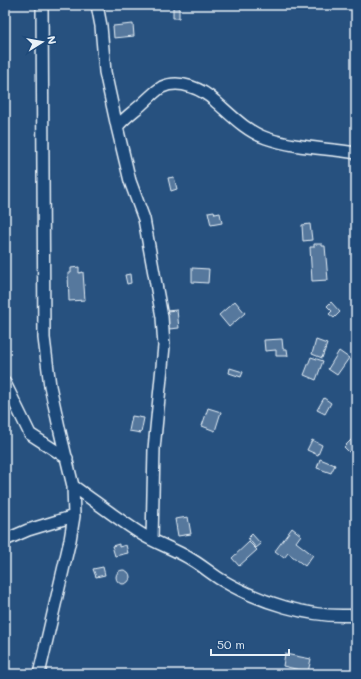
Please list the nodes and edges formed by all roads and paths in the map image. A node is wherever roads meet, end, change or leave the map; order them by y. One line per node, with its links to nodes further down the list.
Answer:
1 (42, 5): 6 (street)
2 (97, 5): 3 (street)
3 (117, 127): 4 (street); 10 (street)
4 (356, 153)
5 (5, 383): 6 (street)
6 (67, 458): 7 (street)
7 (73, 486): 8 (street); 10 (street)
8 (74, 516): 9 (street); 12 (street)
9 (5, 540)
10 (152, 540): 11 (street)
11 (356, 615)
12 (39, 674)

